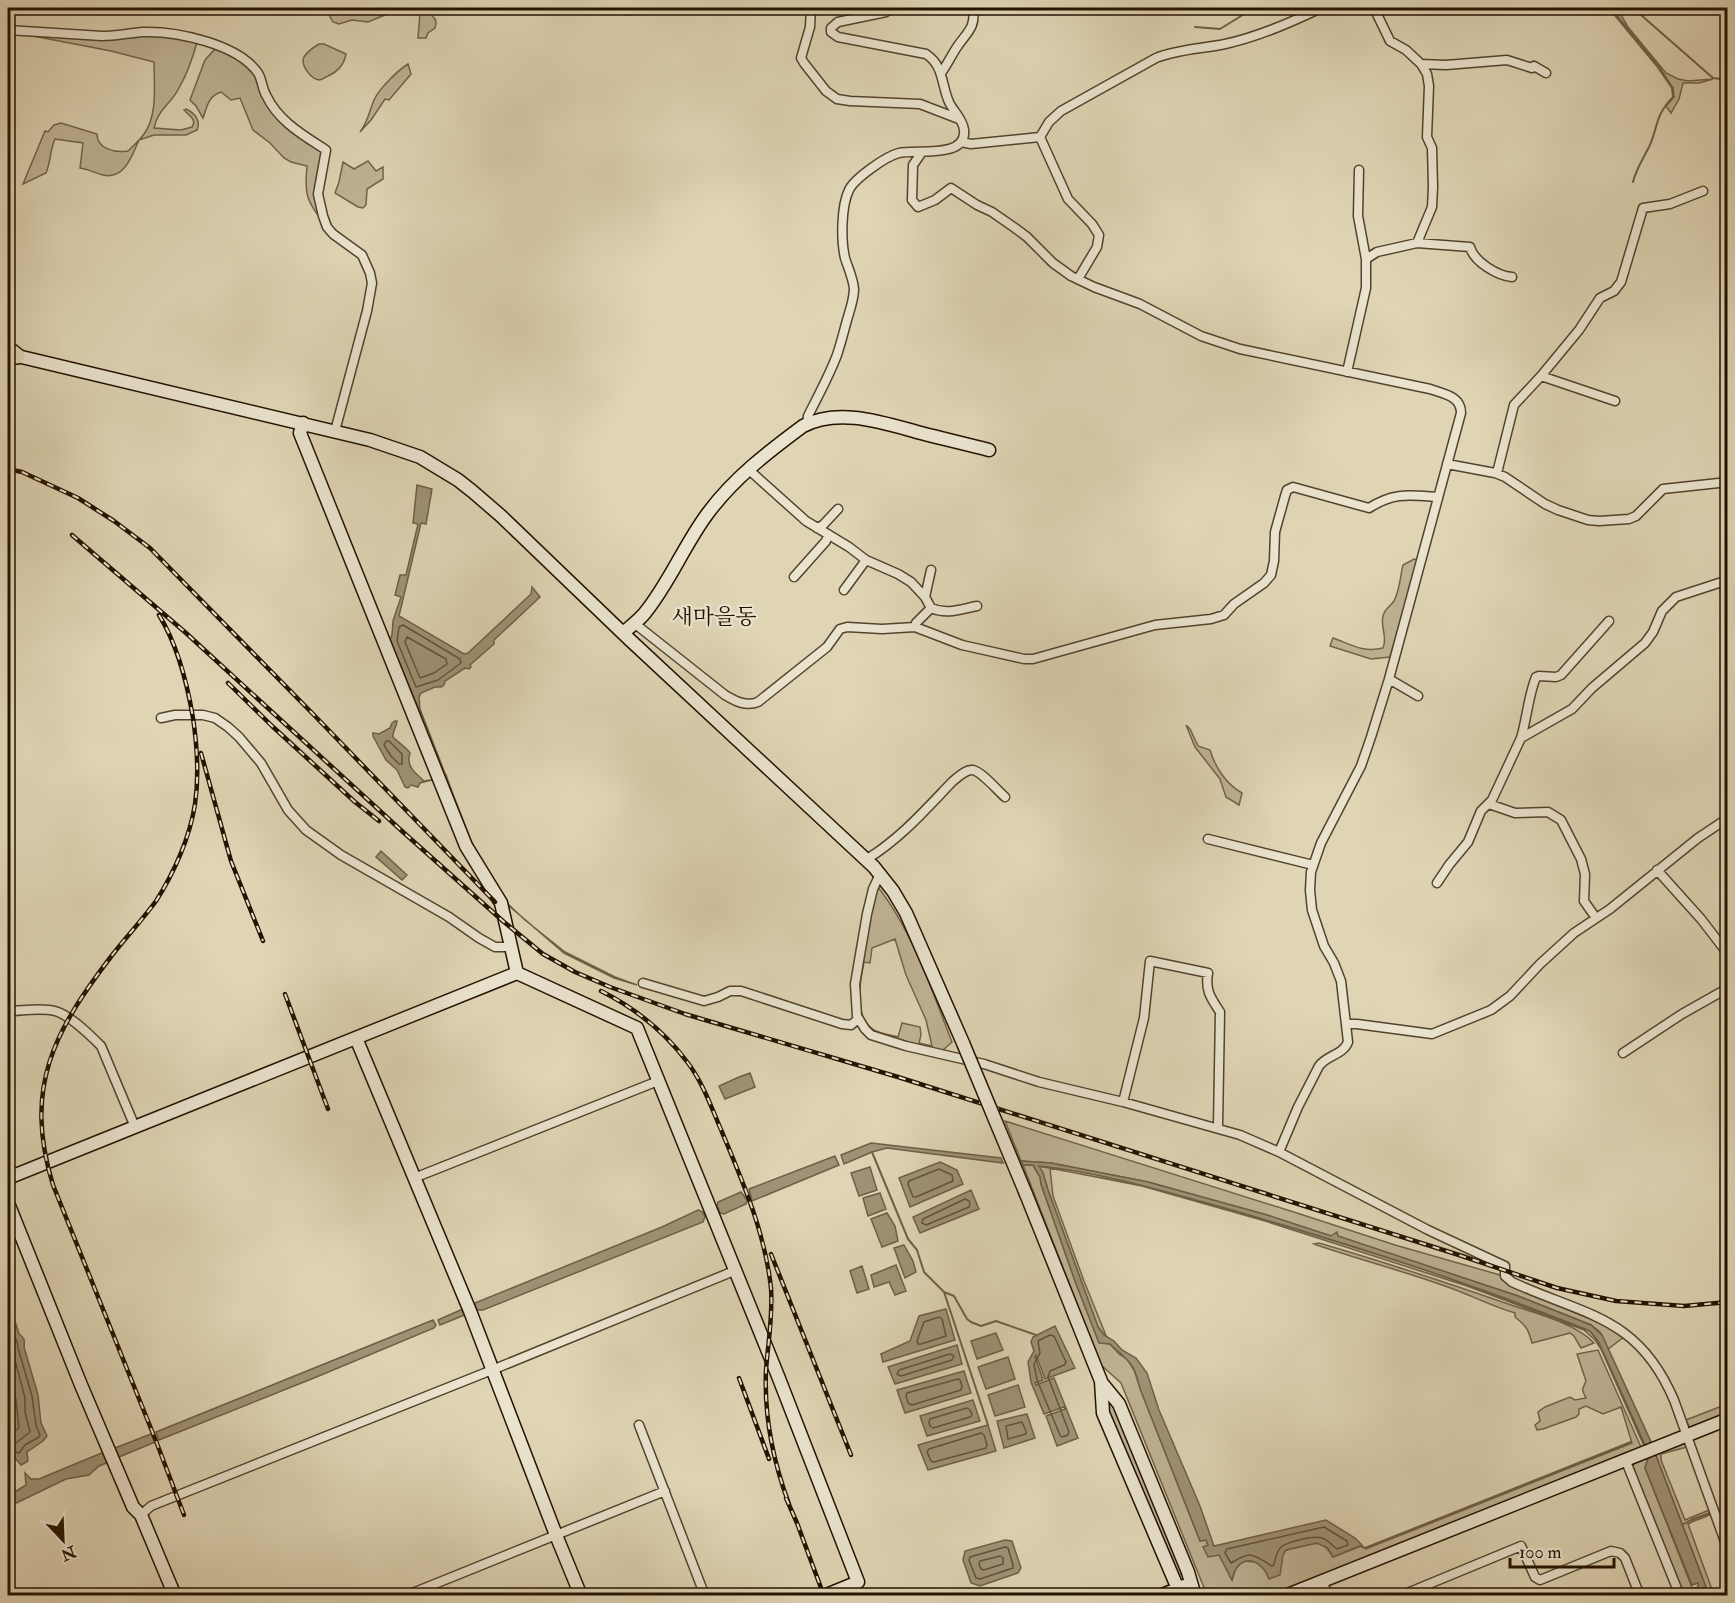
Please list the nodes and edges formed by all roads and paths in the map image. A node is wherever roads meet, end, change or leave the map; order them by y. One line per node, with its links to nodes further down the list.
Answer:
1 (811, 8): 10 (street)
2 (973, 8): 8 (street)
3 (1321, 8): 11 (street)
4 (1374, 8): 7 (street)
5 (886, 12): 8 (street)
6 (8, 30): 26 (street)
7 (1421, 64): 9 (street); 16 (street)
8 (941, 73): 10 (street)
9 (1546, 73)
10 (959, 119): 12 (street)
11 (1040, 136): 12 (street); 19 (street)
12 (961, 142): 13 (street)
13 (922, 152): 19 (street); 25 (street)
14 (1359, 170): 17 (street)
15 (1703, 191): 22 (street)
16 (1418, 243): 17 (street); 18 (street)
17 (1366, 259): 21 (street)
18 (1512, 277)
19 (1078, 279): 21 (street)
20 (10, 354): 24 (street)
21 (1347, 372): 28 (street)
22 (1541, 376): 23 (street); 30 (street)
23 (1615, 401)
24 (303, 423): 26 (street); 62 (street)
25 (807, 424): 27 (street); 29 (street)
26 (335, 432): 47 (street)
27 (989, 450)
28 (1447, 464): 30 (street); 32 (street)
29 (748, 469): 34 (street); 45 (street)
30 (1497, 473): 31 (street)
31 (1728, 482)
32 (1438, 497): 46 (street); 48 (street)
33 (838, 509): 34 (street)
34 (817, 528): 35 (street)
35 (828, 534): 36 (street); 38 (street)
36 (866, 560): 40 (street); 41 (street)
37 (931, 570): 41 (street)
38 (794, 577)
39 (1728, 580): 51 (street)
40 (844, 590)
41 (925, 597): 43 (street)
42 (977, 606): 43 (street)
43 (931, 608): 46 (street)
44 (1609, 621): 51 (street)
45 (634, 623): 46 (street); 47 (street)
46 (915, 627)
47 (623, 633): 56 (street)
48 (1389, 678): 49 (street); 57 (street)
49 (1418, 696)
50 (160, 718): 62 (street)
51 (1521, 738): 53 (street)
52 (1005, 797): 56 (street)
53 (1489, 804): 60 (street); 61 (street)
54 (1728, 818): 58 (street)
55 (1208, 839): 57 (street)
56 (867, 859): 59 (street)
57 (1312, 865): 69 (street)
58 (1657, 870): 61 (street); 63 (street)
59 (880, 873): 68 (street); 82 (street, bridge)
60 (1437, 883)
61 (1596, 918): 69 (street)
62 (510, 947): 64 (street)
63 (1728, 954)
64 (517, 974): 70 (street); 72 (street)
65 (643, 983): 68 (street)
66 (1728, 988): 71 (street)
67 (8, 1011): 74 (street)
68 (858, 1019): 73 (street)
69 (1347, 1024): 76 (street)
70 (356, 1038): 74 (street); 78 (street)
71 (1623, 1053)
72 (658, 1081): 78 (street); 80 (street)
73 (1123, 1102): 75 (street); 75 (street)
74 (135, 1127): 77 (street)
75 (1218, 1127): 76 (street)
76 (1279, 1152): 85 (street)
77 (8, 1178)
78 (414, 1178): 81 (street)
79 (8, 1203): 88 (street)
80 (734, 1271): 81 (street); 98 (street)
81 (492, 1370): 88 (street); 89 (street)
82 (1101, 1381): 92 (street); 93 (street)
83 (1728, 1419): 85 (street)
84 (639, 1425): 87 (street)
85 (1687, 1436): 86 (street); 90 (street)
86 (1625, 1459): 91 (street); 104 (street)
87 (665, 1491): 89 (street); 97 (street)
88 (141, 1515): 94 (street)
89 (556, 1535): 95 (street); 96 (street)
90 (1728, 1550)
91 (1322, 1580): 100 (street); 101 (street)
92 (1193, 1590): 93 (street)
93 (1179, 1592): 99 (street)
94 (175, 1596)
95 (405, 1596)
96 (581, 1596)
97 (705, 1596)
98 (824, 1596)
99 (1160, 1596)
100 (1285, 1596)
101 (1328, 1596)
102 (1400, 1596): 103 (street)
103 (1640, 1596)
104 (1680, 1596)

